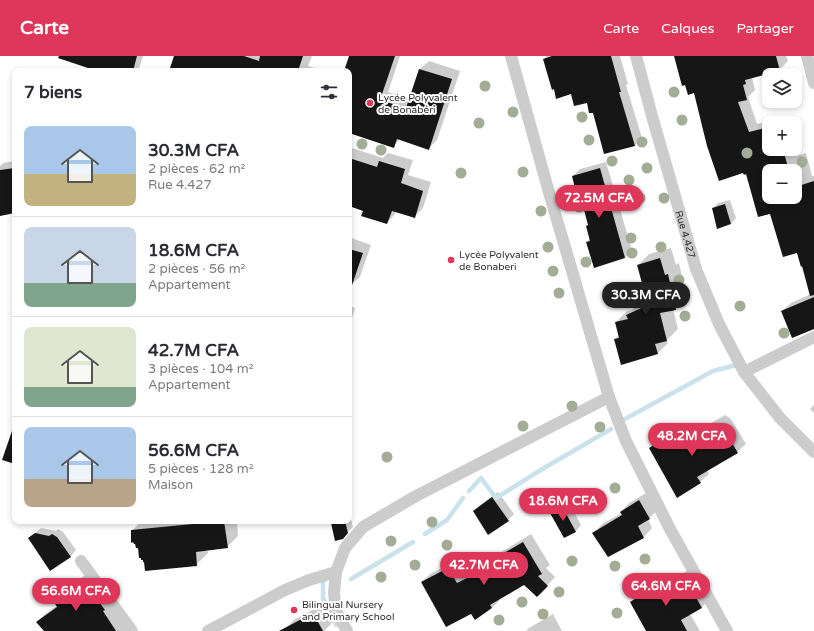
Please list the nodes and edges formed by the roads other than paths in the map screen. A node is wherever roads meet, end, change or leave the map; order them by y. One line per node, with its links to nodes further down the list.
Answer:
1 (511, 56): 7 (street)
2 (636, 56): 6 (street, Rue 4.427)
3 (807, 56): 4 (street)
4 (814, 82)
5 (814, 337): 6 (street)
6 (744, 372): 8 (street, Rue 4.427)
7 (609, 397): 10 (street); 14 (street)
8 (814, 452)
9 (82, 561): 11 (street)
10 (336, 572): 12 (street); 13 (street)
11 (132, 631)
12 (208, 631)
13 (347, 631)
14 (727, 631)

